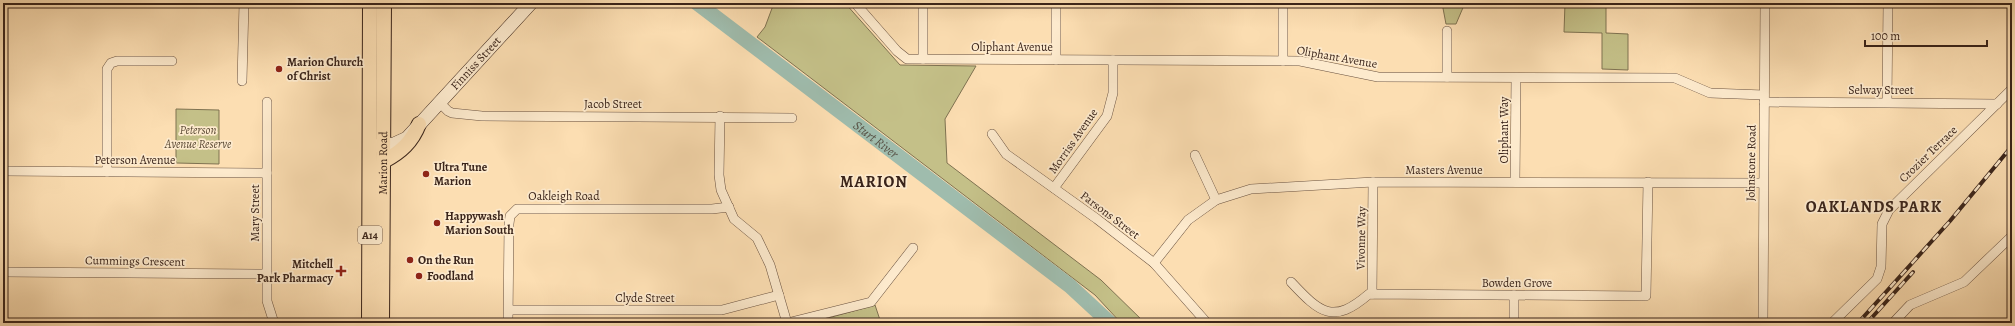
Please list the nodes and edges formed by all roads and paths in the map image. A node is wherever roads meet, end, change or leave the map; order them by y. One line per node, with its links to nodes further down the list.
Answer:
1 (244, 3): 20 (street)
2 (384, 3): 31 (main road, Marion Road / A14)
3 (531, 3): 24 (street, Finniss Street)
4 (855, 3): 12 (street, Oliphant Avenue)
5 (923, 3): 12 (street)
6 (1056, 3): 13 (street)
7 (1283, 3): 16 (street)
8 (1765, 3): 22 (street, Johnstone Road)
9 (1888, 3): 25 (street)
10 (369, 5): 31 (main road, Marion Road / A14)
11 (1446, 31): 17 (street)
12 (923, 59): 13 (street, Oliphant Avenue)
13 (1056, 60): 14 (street, Oliphant Avenue)
14 (1113, 60): 16 (street, Oliphant Avenue); 42 (street, Morriss Avenue)
15 (172, 61): 36 (street)
16 (1283, 61): 17 (street, Oliphant Avenue)
17 (1447, 77): 18 (street, Oliphant Avenue)
18 (1516, 78): 22 (street, Oliphant Avenue); 39 (street, Oliphant Way)
19 (3, 80): 32 (street)
20 (242, 81)
21 (2012, 89): 26 (street, Crozier Terrace)
22 (1764, 98): 25 (street, Selway Street); 41 (street, Johnstone Road)
23 (267, 102): 37 (street, Mary Street)
24 (439, 102): 27 (street, Jacob Street); 29 (street, Finniss Street)
25 (1887, 102): 26 (street, Selway Street)
26 (1997, 104): 63 (street, Crozier Terrace)
27 (720, 116): 28 (street, Jacob Street); 44 (street)
28 (792, 118)
29 (419, 124): 31 (street, Finniss Street); 34 (main road)
30 (992, 134): 42 (street, Parsons Street)
31 (377, 141): 34 (main road, Marion Road / A14); 56 (main road, Marion Road / A14)
32 (3, 148)
33 (1196, 154): 43 (street)
34 (384, 161): 57 (main road, Marion Road / A14)
35 (3, 171): 36 (street, Peterson Avenue)
36 (107, 172): 37 (street, Peterson Avenue)
37 (267, 173): 49 (street, Mary Street)
38 (1373, 182): 39 (street, Masters Avenue); 43 (street, Masters Avenue); 51 (street, Vivonne Way)
39 (1515, 182): 40 (street, Masters Avenue)
40 (1648, 182): 41 (street, Masters Avenue); 53 (street, Bowden Grove)
41 (1763, 183): 62 (street, Johnstone Road)
42 (1054, 188): 47 (street, Parsons Street)
43 (1216, 200): 47 (street, Masters Avenue)
44 (729, 207): 52 (street); 54 (street, Oakleigh Road)
45 (2012, 236): 64 (street)
46 (913, 248): 59 (street)
47 (1154, 263): 60 (street, Parsons Street)
48 (3, 272): 49 (street, Cummings Crescent)
49 (266, 274): 55 (street, Mary Street)
50 (1291, 282): 51 (street)
51 (1372, 294): 53 (street, Bowden Grove)
52 (780, 295): 54 (street, Clyde Street); 59 (street)
53 (1514, 295): 61 (street)
54 (508, 310): 58 (street, Oakleigh Road)
55 (274, 323)
56 (369, 323)
57 (382, 323)
58 (508, 323)
59 (787, 323)
60 (1207, 323)
61 (1514, 323)
62 (1763, 323)
63 (1832, 323)
64 (1893, 323)

